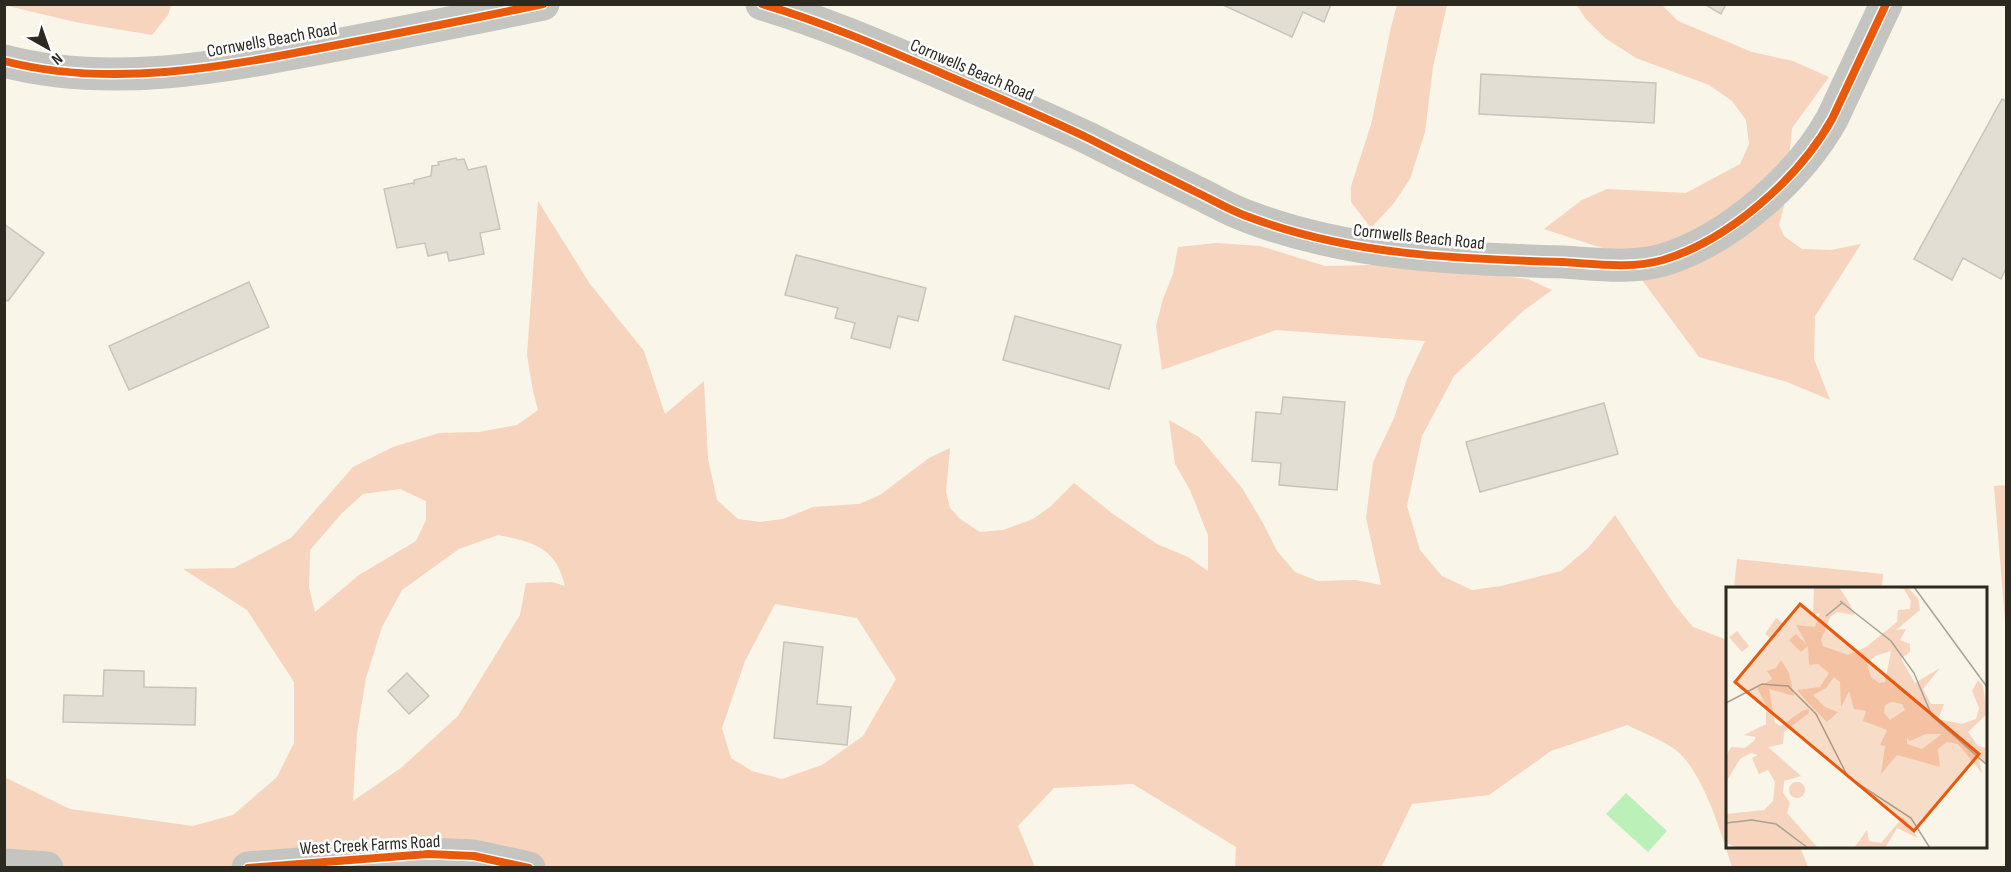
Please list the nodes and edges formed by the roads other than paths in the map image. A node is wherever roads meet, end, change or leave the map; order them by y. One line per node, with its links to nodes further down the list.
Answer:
1 (543, 4): 4 (street, Cornwells Beach Road)
2 (762, 4): 3 (street, Cornwells Beach Road)
3 (1886, 4)
4 (4, 61)
5 (4, 865): 6 (street)
6 (47, 867)
7 (248, 867): 8 (street, West Creek Farms Road)
8 (529, 867)

